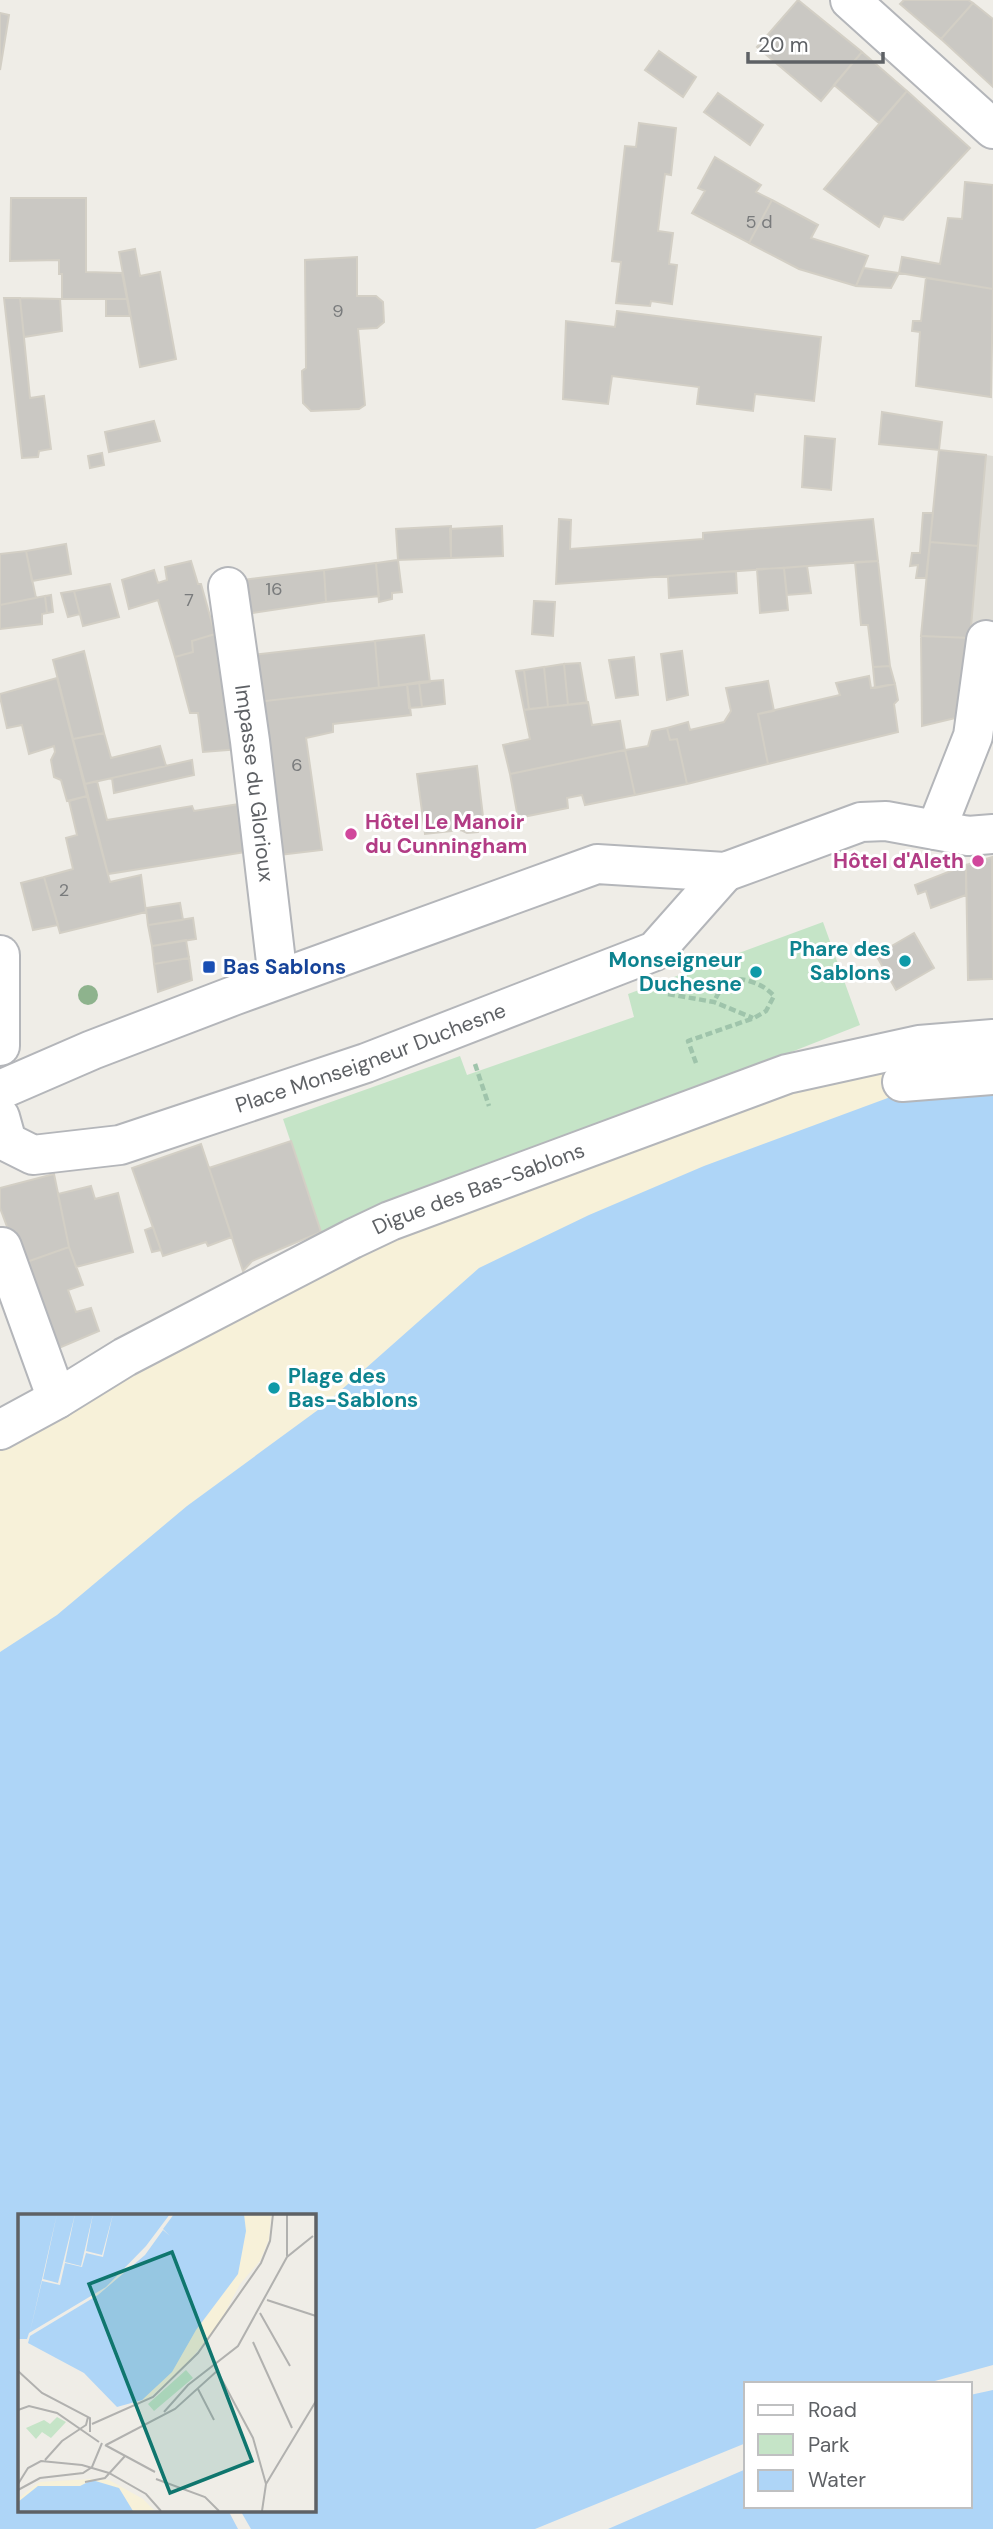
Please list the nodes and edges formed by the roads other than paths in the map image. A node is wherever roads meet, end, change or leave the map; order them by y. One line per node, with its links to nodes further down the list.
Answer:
1 (850, 0): 2 (street)
2 (993, 129)
3 (228, 586): 9 (street, Impasse du Glorioux)
4 (986, 640): 5 (street)
5 (936, 830): 6 (street, Place Monseigneur Duchesne); 7 (street, Place Monseigneur Duchesne)
6 (993, 834)
7 (725, 872): 9 (street, Place Monseigneur Duchesne); 14 (street, Place Monseigneur Duchesne)
8 (0, 955): 11 (street)
9 (278, 979): 14 (street, Place Monseigneur Duchesne)
10 (993, 1039): 16 (street, Digue des Bas-Sablons)
11 (0, 1046)
12 (993, 1075): 13 (street)
13 (902, 1082)
14 (1, 1109)
15 (2, 1247): 16 (street)
16 (57, 1399): 17 (street, Digue des Bas-Sablons)
17 (0, 1430)

